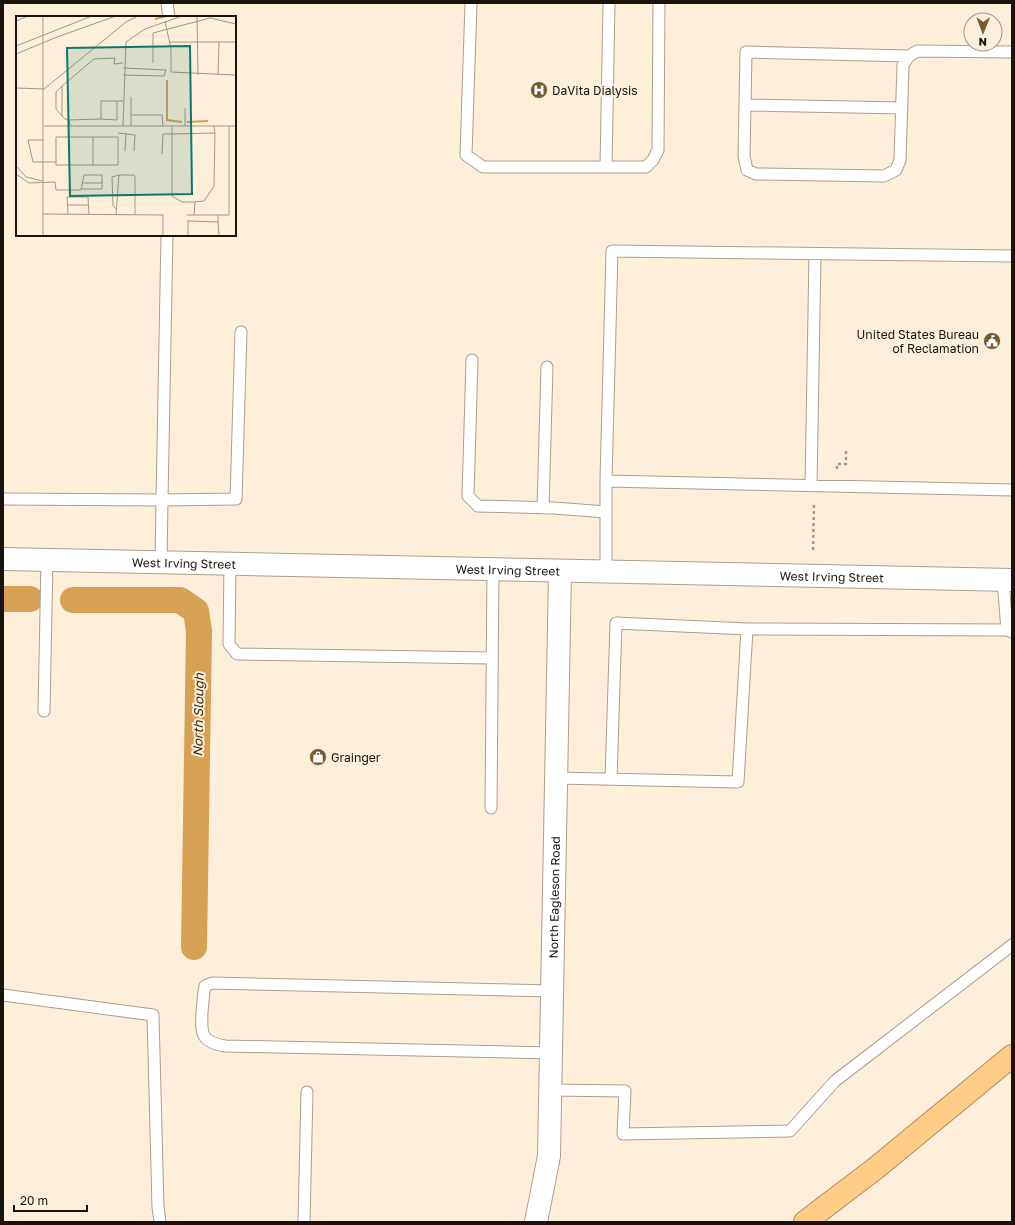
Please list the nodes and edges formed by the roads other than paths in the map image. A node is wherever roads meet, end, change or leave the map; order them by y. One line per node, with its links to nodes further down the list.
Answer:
1 (167, 3): 5 (lane)
2 (471, 3): 10 (lane)
3 (609, 3): 10 (lane)
4 (658, 3): 10 (lane)
5 (169, 16)
6 (1012, 52): 7 (lane)
7 (910, 56): 8 (lane); 9 (lane)
8 (745, 105): 9 (lane); 9 (lane)
9 (902, 108)
10 (606, 167)
11 (167, 236): 21 (lane)
12 (815, 254): 13 (lane); 17 (lane); 18 (lane)
13 (1012, 256)
14 (242, 332): 21 (lane)
15 (472, 360): 22 (lane)
16 (547, 367): 22 (lane)
17 (606, 481): 18 (lane); 23 (lane)
18 (811, 486): 19 (lane)
19 (1012, 490)
20 (3, 499): 21 (lane)
21 (162, 500): 26 (lane)
22 (543, 508): 23 (lane)
23 (606, 512): 30 (lane)
24 (3, 560): 25 (street, West Irving Street)
25 (47, 560): 26 (street, West Irving Street); 35 (lane)
26 (161, 563): 27 (street, West Irving Street)
27 (230, 564): 28 (street, West Irving Street); 34 (lane)
28 (493, 569): 29 (street, West Irving Street); 34 (lane)
29 (560, 571): 30 (street, West Irving Street); 36 (street, North Eagleson Road)
30 (606, 572): 31 (street, West Irving Street)
31 (1008, 580): 33 (lane)
32 (747, 629): 33 (lane); 37 (lane); 37 (lane)
33 (1009, 631)
34 (492, 658): 38 (lane)
35 (44, 711)
36 (556, 778): 37 (lane); 40 (street, North Eagleson Road)
37 (611, 779)
38 (491, 808)
39 (1012, 945): 44 (lane)
40 (552, 991): 42 (street, North Eagleson Road); 42 (lane)
41 (3, 995): 46 (lane)
42 (551, 1053): 44 (street, North Eagleson Road)
43 (1012, 1056): 49 (highway)
44 (550, 1090): 48 (street, North Eagleson Road)
45 (307, 1092): 47 (lane)
46 (160, 1222)
47 (304, 1222)
48 (536, 1222)
49 (805, 1222)

